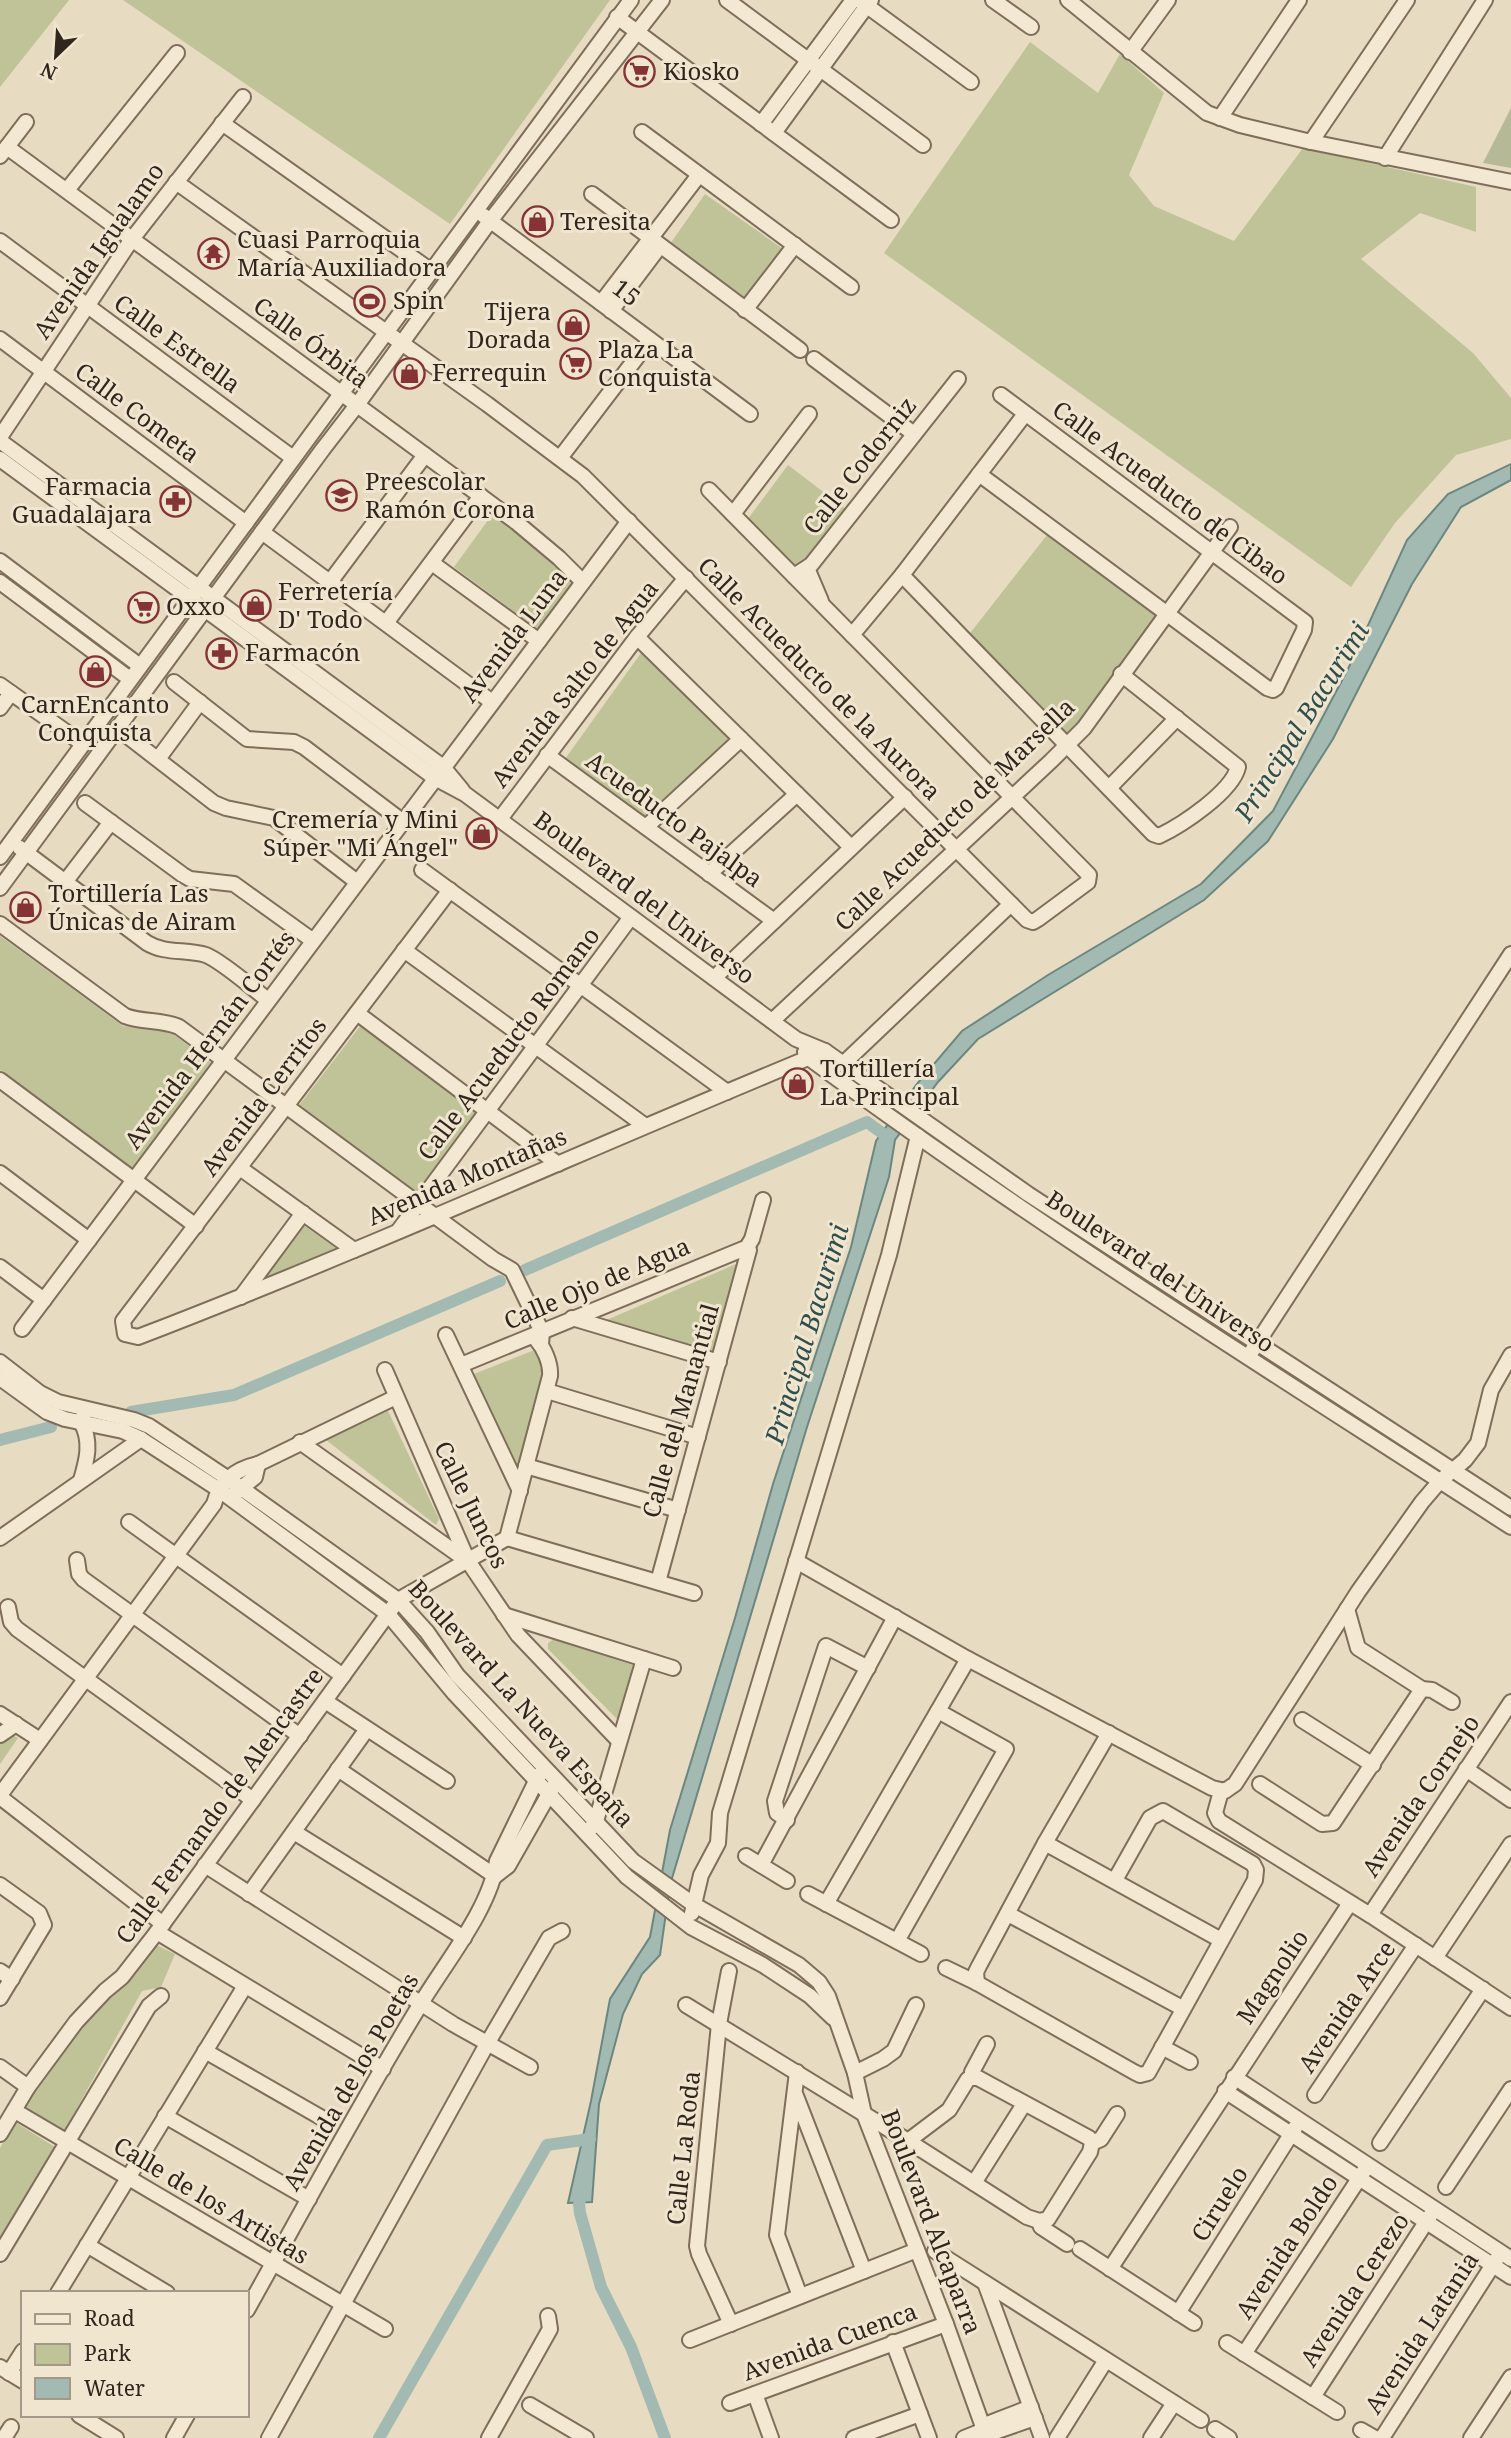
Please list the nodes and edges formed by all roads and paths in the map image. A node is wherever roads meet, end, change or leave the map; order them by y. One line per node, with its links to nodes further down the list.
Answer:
1 (631, 0): 12 (street)
2 (662, 0): 14 (street)
3 (727, 0): 17 (street)
4 (853, 0): 17 (street)
5 (1068, 0): 15 (street)
6 (1168, 0): 15 (street)
7 (1299, 0): 20 (street)
8 (1407, 0): 26 (street)
9 (1485, 0): 29 (street)
10 (996, 1): 13 (street)
11 (866, 2): 17 (street); 18 (street)
12 (617, 17): 14 (street); 35 (street)
13 (1031, 27)
14 (638, 32): 23 (street); 37 (street)
15 (1130, 52): 20 (street)
16 (177, 53): 33 (street)
17 (814, 65): 23 (street); 25 (street); 27 (street)
18 (971, 82)
19 (243, 97): 22 (street, Avenida Igualamo)
20 (1220, 118): 26 (street)
21 (26, 122): 28 (street)
22 (222, 123): 31 (street, Avenida Igualamo); 42 (street)
23 (761, 124): 25 (street)
24 (642, 132): 30 (street)
25 (774, 133): 36 (street)
26 (1311, 142): 29 (street)
27 (923, 145)
28 (4, 151): 33 (street, Calle Órbita)
29 (1385, 158): 32 (street)
30 (699, 175): 40 (street); 41 (street)
31 (176, 182): 38 (street, Avenida Igualamo); 47 (street, Calle Acueducto de la Aurora)
32 (1511, 182)
33 (66, 190): 38 (street, Calle Órbita)
34 (592, 194): 40 (street)
35 (475, 210): 37 (street, 15); 42 (street)
36 (891, 220)
37 (491, 221): 45 (street, 15); 50 (street)
38 (132, 239): 44 (street, Avenida Igualamo); 55 (street, Calle Órbita)
39 (0, 241): 44 (street, Calle Estrella)
40 (655, 242): 45 (street); 46 (street)
41 (794, 245): 43 (street); 46 (street)
42 (430, 270): 47 (street)
43 (850, 286)
44 (87, 306): 53 (street, Avenida Igualamo); 64 (street, Calle Estrella)
45 (606, 307): 49 (street, 15)
46 (745, 310): 51 (street)
47 (386, 334): 50 (street, Calle Acueducto de la Aurora); 55 (street)
48 (0, 339): 53 (street, Calle Cometa)
49 (650, 340): 58 (street, 15); 65 (street)
50 (401, 344): 57 (street); 65 (street, Calle Acueducto de la Aurora)
51 (800, 350)
52 (814, 359): 61 (street)
53 (43, 371): 62 (street, Avenida Igualamo); 73 (street, Calle Cometa)
54 (958, 379): 61 (street, Calle Codorniz)
55 (341, 393): 57 (street, Calle Órbita); 64 (street)
56 (1001, 395): 60 (street, Calle Acueducto de Cibao)
57 (357, 405): 63 (street, Calle Órbita); 75 (street)
58 (750, 414)
59 (809, 414): 70 (street)
60 (1024, 414): 67 (street); 76 (street, Calle Acueducto de Cibao)
61 (914, 434): 79 (street, Calle Codorniz)
62 (0, 439): 71 (street, Boulevard del Universo)
63 (425, 455): 69 (street, Calle Órbita); 84 (street)
64 (293, 458): 73 (street)
65 (560, 458): 72 (street, Calle Acueducto de la Aurora)
66 (0, 459): 71 (street, Boulevard del Universo)
67 (979, 474): 80 (street); 90 (street)
68 (709, 490): 70 (street)
69 (481, 496): 78 (street); 85 (street, Calle Órbita)
70 (733, 514): 81 (street)
71 (95, 520): 86 (street, Boulevard del Universo)
72 (629, 521): 82 (street, Calle Acueducto de la Aurora); 85 (street, Avenida Luna)
73 (246, 523): 86 (street)
74 (1230, 527): 76 (street, Calle Acueducto de Marsella)
75 (262, 531): 84 (street); 87 (street)
76 (1212, 551): 90 (street, Calle Acueducto de Marsella); 90 (street, Calle Acueducto de Cibao)
77 (0, 561): 89 (street)
78 (432, 563): 91 (street); 95 (street)
79 (807, 568): 81 (street, Calle Codorniz); 88 (street)
80 (902, 575): 93 (street); 108 (street)
81 (794, 576): 88 (street)
82 (686, 578): 94 (street, Avenida Salto de Agua); 114 (street, Calle Acueducto de la Aurora)
83 (0, 582): 92 (street)
84 (330, 582): 91 (street)
85 (583, 582): 95 (street, Avenida Luna)
86 (194, 593): 87 (street, Boulevard del Universo); 96 (street)
87 (209, 604): 105 (street); 111 (street, Boulevard del Universo)
88 (823, 606): 93 (street)
89 (68, 612): 92 (street); 96 (street)
90 (1166, 613): 97 (street, Calle Acueducto de Marsella)
91 (386, 623): 102 (street)
92 (58, 626): 98 (street)
93 (852, 635): 115 (street)
94 (637, 637): 106 (street); 109 (street, Avenida Salto de Agua)
95 (539, 641): 102 (street, Avenida Luna)
96 (140, 666): 98 (street)
97 (1121, 674): 104 (street); 108 (street, Calle Acueducto de Marsella)
98 (130, 679): 107 (street)
99 (174, 682): 101 (street)
100 (6, 689): 103 (street); 107 (street)
101 (200, 702): 110 (street); 118 (street)
102 (492, 702): 111 (street, Avenida Luna)
103 (0, 708)
104 (1177, 718): 112 (street); 112 (street)
105 (117, 728): 110 (street); 124 (street)
106 (741, 739): 113 (street); 120 (street)
107 (83, 744): 121 (street)
108 (1066, 746): 112 (street); 115 (street, Calle Acueducto de Marsella)
109 (547, 755): 117 (street, Avenida Salto de Agua); 120 (street, Acueducto Pajalpa)
110 (158, 759): 129 (street)
111 (439, 772): 117 (street, Boulevard del Universo); 118 (street, Avenida Hernán Cortés)
112 (1109, 788)
113 (797, 794): 122 (street); 127 (street)
114 (905, 797): 122 (street); 123 (street, Calle Acueducto de la Aurora)
115 (1012, 798): 123 (street, Calle Acueducto de Marsella); 132 (street, Calle Acueducto de la Aurora)
116 (85, 803): 119 (street)
117 (500, 819): 133 (street, Boulevard del Universo)
118 (402, 821): 129 (street, Avenida Hernán Cortés)
119 (111, 822): 128 (street); 136 (street)
120 (646, 827): 127 (street, Acueducto Pajalpa)
121 (11, 842): 124 (street); 125 (street)
122 (851, 848): 134 (street)
123 (956, 849): 132 (street, Calle Acueducto de la Aurora); 143 (street, Calle Acueducto de Marsella)
124 (26, 853): 128 (street); 130 (street)
125 (0, 857)
126 (422, 870): 131 (street)
127 (709, 874): 134 (street, Acueducto Pajalpa)
128 (65, 882): 141 (street)
129 (357, 882): 136 (street, Avenida Hernán Cortés)
130 (0, 888)
131 (450, 890): 137 (street, Avenida Cerritos); 140 (street)
132 (1011, 904): 149 (street)
133 (631, 917): 139 (street, Boulevard del Universo); 140 (street, Calle Acueducto Romano)
134 (774, 921): 139 (street)
135 (0, 924): 148 (street)
136 (312, 940): 141 (street, Avenida Hernán Cortés)
137 (404, 950): 142 (street, Avenida Cerritos); 145 (street)
138 (1511, 954): 179 (street)
139 (714, 978): 143 (street, Boulevard del Universo)
140 (580, 985): 145 (street, Calle Acueducto Romano); 152 (street)
141 (268, 1000): 148 (street, Avenida Hernán Cortés)
142 (357, 1013): 154 (street, Avenida Cerritos); 155 (street)
143 (772, 1021): 144 (street, Boulevard del Universo)
144 (796, 1039): 146 (street, Boulevard del Universo); 147 (street, Boulevard del Universo)
145 (535, 1046): 155 (street, Calle Acueducto Romano); 156 (street)
146 (825, 1051): 147 (street, Avenida Montañas); 149 (street, Boulevard del Universo)
147 (809, 1058): 152 (street, Avenida Montañas); 153 (street, Boulevard del Universo)
148 (224, 1060): 154 (street); 161 (street, Avenida Hernán Cortés)
149 (844, 1064): 151 (street, Boulevard del Universo)
150 (0, 1080): 161 (street)
151 (881, 1091): 153 (street); 179 (street, Boulevard del Universo)
152 (727, 1092): 156 (street, Avenida Montañas)
153 (866, 1100): 157 (street, Boulevard del Universo)
154 (286, 1106): 159 (street, Avenida Cerritos); 163 (street)
155 (488, 1110): 158 (street); 163 (street, Calle Acueducto Romano)
156 (644, 1125): 158 (street, Avenida Montañas)
157 (912, 1132): 181 (street, Boulevard del Universo); 210 (street)
158 (558, 1164): 165 (street, Avenida Montañas)
159 (240, 1168): 164 (street); 166 (street, Avenida Cerritos)
160 (0, 1173): 168 (street)
161 (134, 1179): 166 (street); 168 (street, Avenida Hernán Cortés)
162 (763, 1200): 170 (street, Calle del Manantial)
163 (419, 1204): 165 (street); 167 (street, Calle Acueducto Romano)
164 (303, 1213): 169 (street); 172 (street)
165 (435, 1216): 167 (street, Avenida Montañas); 178 (street)
166 (196, 1226): 176 (street, Avenida Cerritos)
167 (398, 1231): 169 (street, Avenida Montañas)
168 (89, 1240): 173 (street, Avenida Hernán Cortés)
169 (354, 1250): 172 (street, Avenida Montañas)
170 (748, 1251): 174 (street, Calle Ojo de Agua); 183 (street, Calle del Manantial)
171 (0, 1267): 173 (street)
172 (240, 1298): 176 (street, Avenida Montañas)
173 (44, 1300): 175 (street, Avenida Hernán Cortés)
174 (572, 1318): 178 (street, Calle Ojo de Agua); 183 (street)
175 (22, 1329)
176 (125, 1334)
177 (446, 1335): 184 (street)
178 (539, 1337): 184 (street, Calle Ojo de Agua); 187 (street)
179 (1257, 1345): 181 (street); 195 (street, Boulevard del Universo)
180 (1511, 1354): 195 (street)
181 (1248, 1358): 197 (street, Boulevard del Universo)
182 (0, 1362): 189 (street, Boulevard La Nueva España)
183 (719, 1362): 190 (street, Calle del Manantial)
184 (461, 1365): 199 (street)
185 (385, 1370): 188 (street, Calle Juncos)
186 (0, 1378): 189 (street, Boulevard La Nueva España)
187 (547, 1391): 190 (street); 194 (street)
188 (396, 1397): 192 (street); 209 (street, Calle Juncos)
189 (84, 1416): 191 (street, Boulevard La Nueva España); 196 (street); 200 (street, Boulevard La Nueva España)
190 (698, 1437): 202 (street, Calle del Manantial)
191 (141, 1439): 196 (street); 200 (street, Boulevard La Nueva España)
192 (300, 1442): 193 (street); 209 (street)
193 (258, 1464): 198 (street); 200 (street)
194 (526, 1466): 199 (street); 202 (street)
195 (1452, 1470): 197 (street); 201 (street, Boulevard del Universo)
196 (81, 1480): 205 (street)
197 (1440, 1481): 204 (street, Boulevard del Universo); 215 (street)
198 (242, 1489): 200 (street); 213 (street, Boulevard La Nueva España)
199 (520, 1491): 206 (street)
200 (222, 1492): 207 (street); 217 (street, Boulevard La Nueva España)
201 (1511, 1508)
202 (678, 1510): 211 (street, Calle del Manantial)
203 (129, 1522): 207 (street)
204 (1511, 1527)
205 (0, 1538)
206 (507, 1538): 209 (street, Calle Fernando de Alencastre); 211 (street)
207 (176, 1555): 216 (street); 224 (street)
208 (77, 1560): 216 (street)
209 (468, 1561): 213 (street, Calle Fernando de Alencastre); 218 (street, Calle Juncos)
210 (796, 1561): 219 (street); 270 (street)
211 (657, 1582): 212 (street)
212 (694, 1593)
213 (398, 1600): 217 (street, Calle Fernando de Alencastre); 241 (street, Boulevard La Nueva España)
214 (8, 1607): 225 (street)
215 (1347, 1609): 226 (street); 248 (street)
216 (132, 1614): 225 (street); 237 (street)
217 (388, 1614): 224 (street, Calle Fernando de Alencastre); 246 (street, Boulevard La Nueva España)
218 (503, 1615): 220 (street); 239 (street, Calle Juncos)
219 (895, 1617): 221 (street); 223 (street)
220 (644, 1659): 222 (street); 239 (street)
221 (968, 1659): 230 (street); 235 (street)
222 (673, 1668)
223 (868, 1668): 253 (street); 253 (street)
224 (344, 1676): 227 (street, Calle Fernando de Alencastre)
225 (85, 1678): 238 (street); 252 (street)
226 (1422, 1689): 228 (street); 240 (street)
227 (325, 1701): 234 (street); 237 (street, Calle Fernando de Alencastre)
228 (1452, 1702)
229 (1511, 1702): 243 (street, Avenida Cornejo)
230 (938, 1711): 272 (street); 280 (street)
231 (0, 1714): 233 (street)
232 (1303, 1720): 240 (street)
233 (16, 1724): 236 (street); 238 (street)
234 (367, 1729): 242 (street); 244 (street)
235 (1109, 1733): 248 (street); 257 (street)
236 (0, 1735)
237 (300, 1736): 252 (street, Calle Fernando de Alencastre)
238 (40, 1740): 250 (street)
239 (619, 1741): 254 (street)
240 (1373, 1765): 247 (street)
241 (544, 1767): 245 (street, Boulevard La Nueva España); 246 (street, Avenida de los Poetas)
242 (338, 1769): 255 (street); 263 (street)
243 (1466, 1769): 251 (street); 274 (street, Avenida Cornejo)
244 (447, 1781)
245 (557, 1781): 249 (street, Avenida de los Poetas); 254 (street, Boulevard La Nueva España)
246 (536, 1782): 249 (street, Boulevard La Nueva España); 263 (street, Avenida de los Poetas)
247 (1259, 1784)
248 (1221, 1791): 271 (street)
249 (549, 1795): 256 (street, Boulevard La Nueva España); 263 (street, Avenida de los Poetas)
250 (0, 1796): 276 (street)
251 (1511, 1800)
252 (253, 1801): 260 (street, Calle Fernando de Alencastre)
253 (786, 1820): 261 (street)
254 (596, 1821): 256 (street); 262 (street, Boulevard La Nueva España)
255 (294, 1832): 268 (street); 278 (street)
256 (586, 1833): 267 (street, Boulevard La Nueva España)
257 (1045, 1843): 264 (street); 273 (street)
258 (1511, 1844): 283 (street)
259 (746, 1856): 261 (street)
260 (205, 1866): 268 (street); 276 (street, Calle Fernando de Alencastre)
261 (761, 1866): 265 (street)
262 (646, 1871): 270 (street, Boulevard Alcaparra)
263 (495, 1876): 278 (street, Avenida de los Poetas)
264 (1115, 1880): 279 (street); 279 (street)
265 (787, 1881)
266 (0, 1885): 286 (street)
267 (644, 1889): 275 (street, Boulevard Alcaparra)
268 (249, 1894): 292 (street)
269 (808, 1894): 272 (street)
270 (689, 1902): 275 (street); 297 (street, Boulevard Alcaparra)
271 (1350, 1903): 274 (street); 309 (street, Magnolio)
272 (826, 1904): 280 (street)
273 (1008, 1914): 287 (street); 295 (street)
274 (1370, 1915): 281 (street)
275 (687, 1923): 297 (street, Boulevard Alcaparra)
276 (160, 1928): 288 (street); 311 (street, Calle Fernando de Alencastre)
277 (562, 1931): 299 (street)
278 (464, 1938): 292 (street, Avenida de los Poetas)
279 (1221, 1940): 295 (street)
280 (897, 1941): 282 (street)
281 (1416, 1945): 283 (street); 315 (street, Avenida Arce)
282 (921, 1954)
283 (1435, 1958): 289 (street)
284 (946, 1968): 287 (street)
285 (729, 1971): 298 (street, Calle La Roda)
286 (6, 1975): 291 (street)
287 (977, 1983): 301 (street)
288 (245, 1986): 302 (street); 306 (street)
289 (1483, 1989): 296 (street); 328 (street)
290 (161, 1996): 326 (street)
291 (0, 1998)
292 (420, 2004): 299 (street); 306 (street, Avenida de los Poetas)
293 (686, 2005): 298 (street)
294 (916, 2005): 308 (street)
295 (1182, 2008): 301 (street)
296 (1511, 2008)
297 (836, 2022): 308 (street, Boulevard Alcaparra)
298 (719, 2024): 307 (street); 356 (street, Calle La Roda)
299 (487, 2044): 305 (street); 351 (street)
300 (987, 2044): 310 (street)
301 (1162, 2047): 303 (street)
302 (205, 2051): 320 (street); 322 (street)
303 (1190, 2062)
304 (0, 2067): 311 (street)
305 (530, 2067)
306 (383, 2069): 334 (street, Avenida de los Poetas)
307 (797, 2072): 314 (street); 318 (street)
308 (855, 2073): 318 (street, Boulevard Alcaparra)
309 (1234, 2077): 313 (street, Magnolio); 321 (street)
310 (972, 2078): 316 (street); 325 (street)
311 (28, 2087): 317 (street, Calle Fernando de Alencastre)
312 (1511, 2089): 333 (street)
313 (1225, 2091): 324 (street); 344 (street, Magnolio)
314 (795, 2095): 345 (street); 350 (street)
315 (1315, 2095)
316 (1024, 2104): 327 (street); 332 (street)
317 (15, 2111): 323 (street, Calle Fernando de Alencastre); 326 (street, Calle de los Artistas)
318 (864, 2114): 325 (street); 339 (street, Boulevard Alcaparra)
319 (1117, 2114): 327 (street)
320 (165, 2116): 330 (street); 334 (street)
321 (1300, 2120): 324 (street, Ciruelo); 329 (street)
322 (329, 2122)
323 (0, 2134)
324 (1291, 2134): 331 (street); 353 (street, Ciruelo)
325 (908, 2141): 332 (street)
326 (66, 2142): 330 (street, Calle de los Artistas); 341 (street)
327 (1092, 2143): 336 (street)
328 (1380, 2143)
329 (1368, 2165): 331 (street, Avenida Boldo); 335 (street)
330 (128, 2178): 338 (street); 343 (street, Calle de los Artistas)
331 (1359, 2178): 337 (street); 363 (street, Avenida Boldo)
332 (974, 2183): 336 (street)
333 (1446, 2187)
334 (309, 2199): 343 (street, Avenida de los Poetas)
335 (1435, 2209): 337 (street, Avenida Cerezo); 342 (street)
336 (1039, 2221): 344 (street)
337 (1426, 2222): 342 (street); 369 (street, Avenida Cerezo)
338 (87, 2245): 348 (street); 349 (street)
339 (917, 2250): 345 (street); 357 (street, Boulevard Alcaparra)
340 (935, 2251): 347 (street)
341 (0, 2254)
342 (1502, 2259): 346 (street); 396 (street, Avenida Latania)
343 (272, 2264): 351 (street, Calle de los Artistas); 352 (street, Avenida de los Poetas)
344 (1110, 2269): 353 (street)
345 (864, 2271): 350 (street)
346 (1511, 2277)
347 (985, 2283): 364 (street); 374 (street)
348 (59, 2291)
349 (164, 2291)
350 (800, 2296): 356 (street)
351 (342, 2305): 358 (street, Calle de los Artistas); 384 (street)
352 (248, 2308)
353 (1178, 2313): 355 (street)
354 (548, 2316): 385 (street)
355 (1194, 2323)
356 (731, 2324): 359 (street)
357 (946, 2325): 360 (street, Avenida Cuenca); 381 (street, Boulevard Alcaparra)
358 (385, 2329)
359 (690, 2340)
360 (893, 2342): 368 (street, Avenida Cuenca); 375 (street)
361 (1227, 2343): 363 (street)
362 (21, 2353): 365 (street)
363 (1244, 2354): 369 (street)
364 (1107, 2360): 371 (street); 392 (street)
365 (5, 2370): 367 (street)
366 (1511, 2377): 397 (street)
367 (21, 2380)
368 (755, 2394): 370 (street, Avenida Cuenca); 387 (street)
369 (1313, 2397): 373 (street)
370 (730, 2403)
371 (1174, 2403): 378 (street); 393 (street)
372 (530, 2405): 386 (street)
373 (1337, 2412)
374 (1033, 2413): 381 (street); 391 (street)
375 (920, 2414): 388 (street); 389 (street)
376 (82, 2417): 382 (street)
377 (186, 2417): 383 (street)
378 (1201, 2420)
379 (1214, 2429): 394 (street)
380 (1361, 2430): 395 (street)
381 (985, 2432): 390 (street)
382 (116, 2438)
383 (174, 2438)
384 (269, 2438)
385 (489, 2438)
386 (586, 2438)
387 (771, 2438)
388 (854, 2438)
389 (929, 2438)
390 (964, 2438)
391 (1042, 2438)
392 (1057, 2438)
393 (1151, 2438)
394 (1228, 2438)
395 (1375, 2438)
396 (1382, 2438)
397 (1471, 2438)

